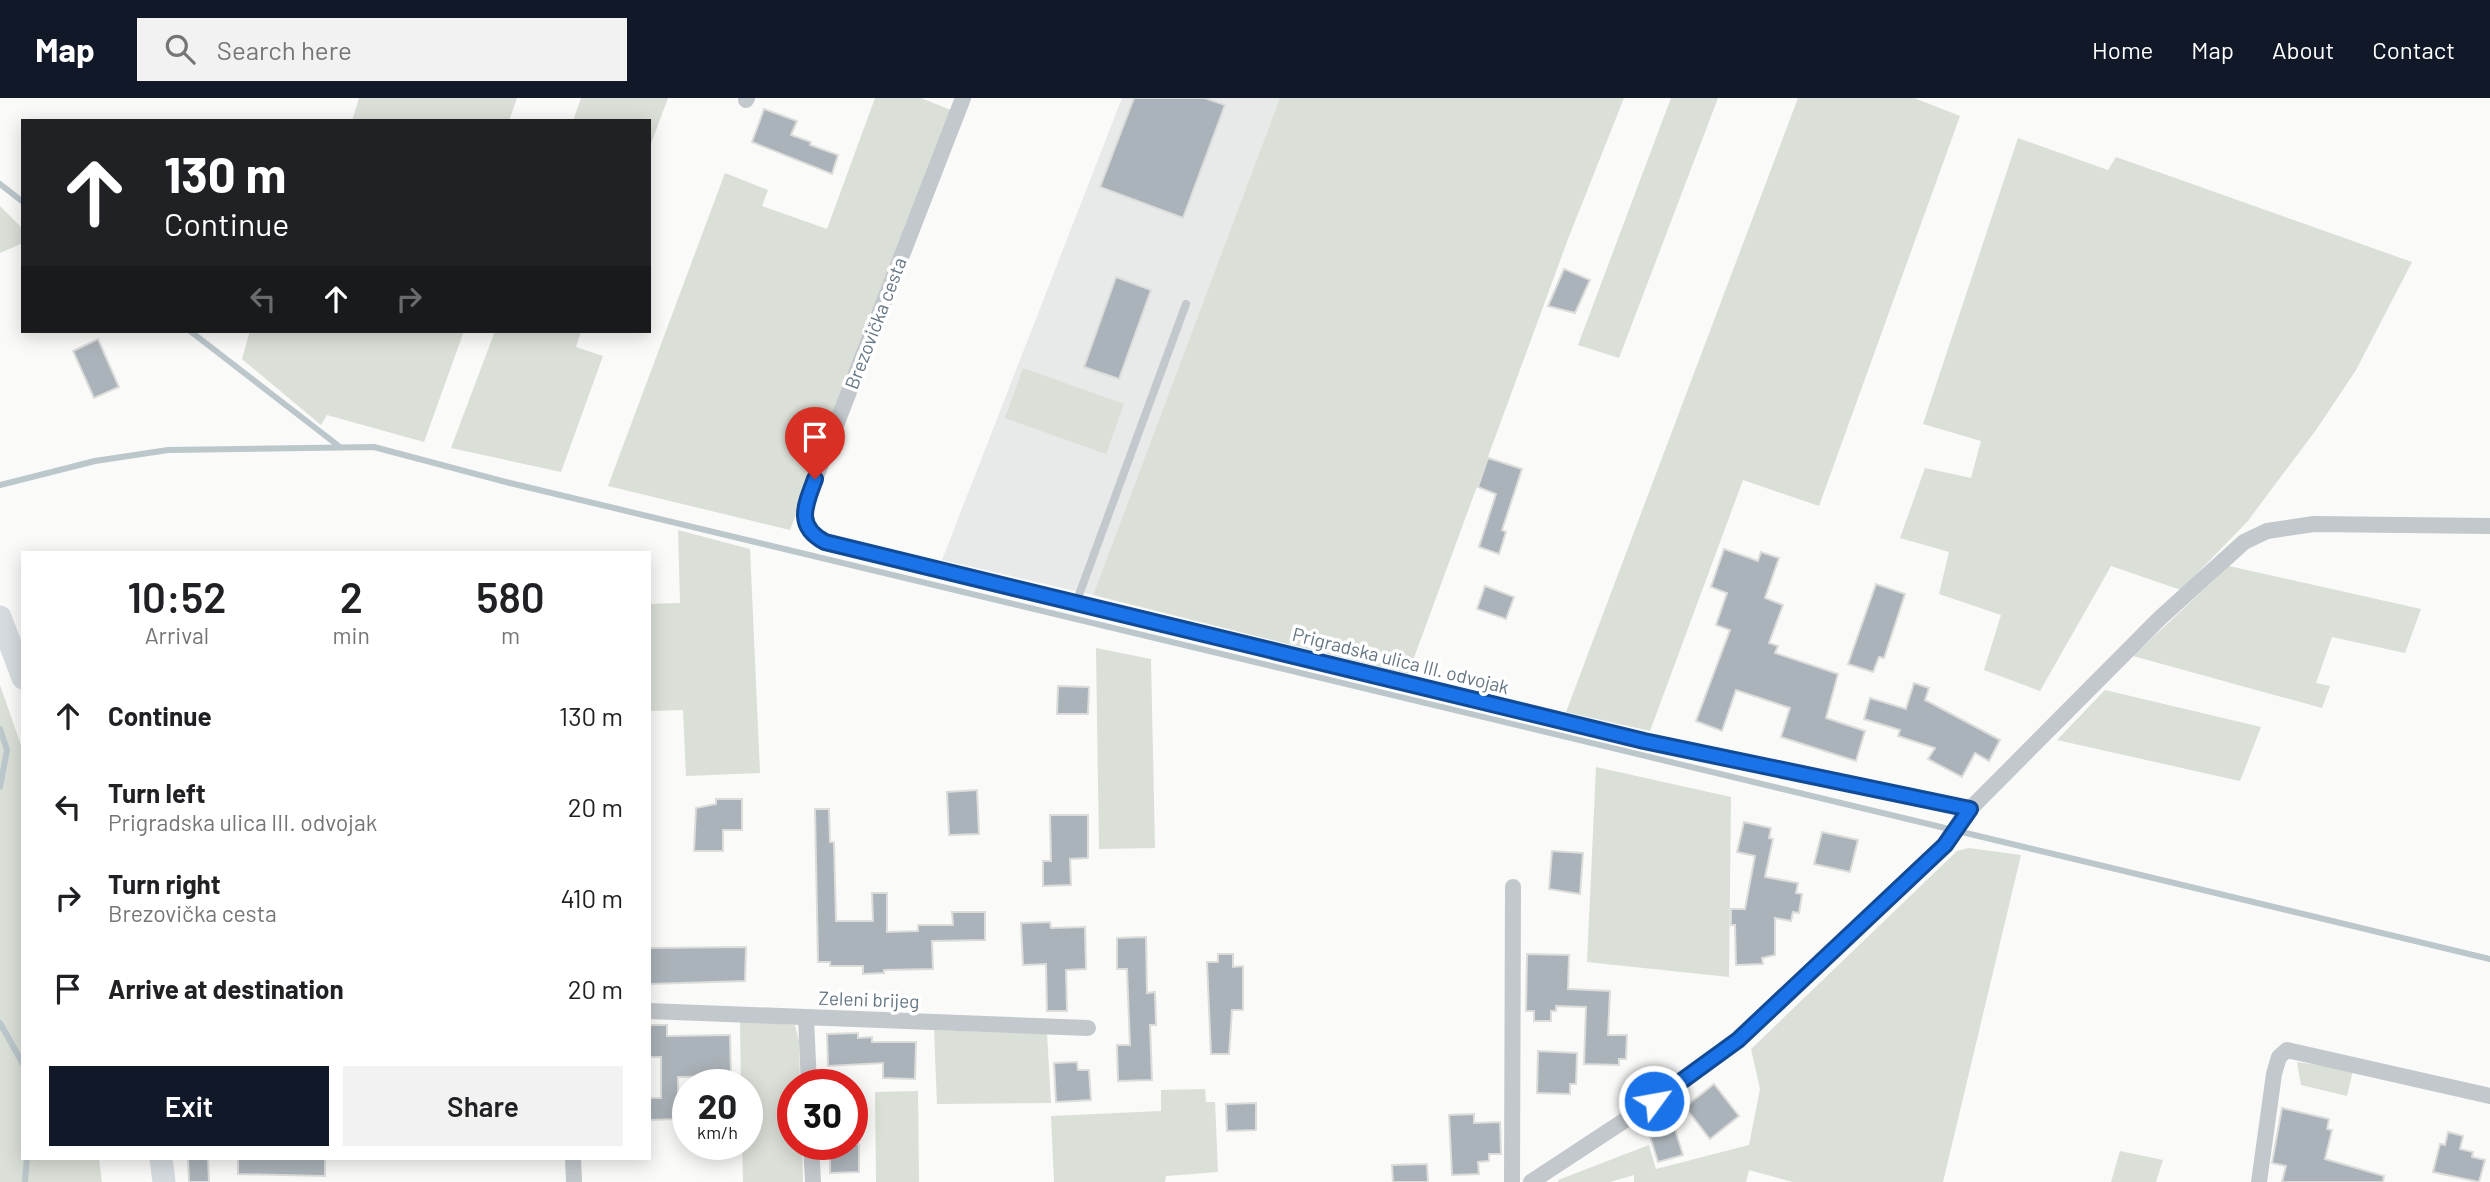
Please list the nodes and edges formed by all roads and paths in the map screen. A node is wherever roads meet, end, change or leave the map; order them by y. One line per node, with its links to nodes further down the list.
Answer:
1 (962, 98): 4 (street, Brezovička cesta)
2 (1186, 304): 5 (lane)
3 (2490, 526): 8 (street)
4 (825, 542): 5 (street, Prigradska ulica III. odvojak)
5 (1076, 603): 8 (street, Prigradska ulica III. odvojak)
6 (0, 617): 7 (main road)
7 (21, 673)
8 (1966, 815): 22 (street)
9 (1513, 887): 21 (street)
10 (651, 1012): 11 (street, Zeleni brijeg)
11 (806, 1018): 12 (street, Zeleni brijeg); 13 (street)
12 (1088, 1028)
13 (808, 1069)
14 (2490, 1096): 23 (street)
15 (161, 1160): 18 (main road)
16 (573, 1160): 19 (street)
17 (812, 1160): 20 (street)
18 (164, 1182)
19 (574, 1182)
20 (813, 1182)
21 (1512, 1182)
22 (1531, 1182)
23 (2259, 1182)

